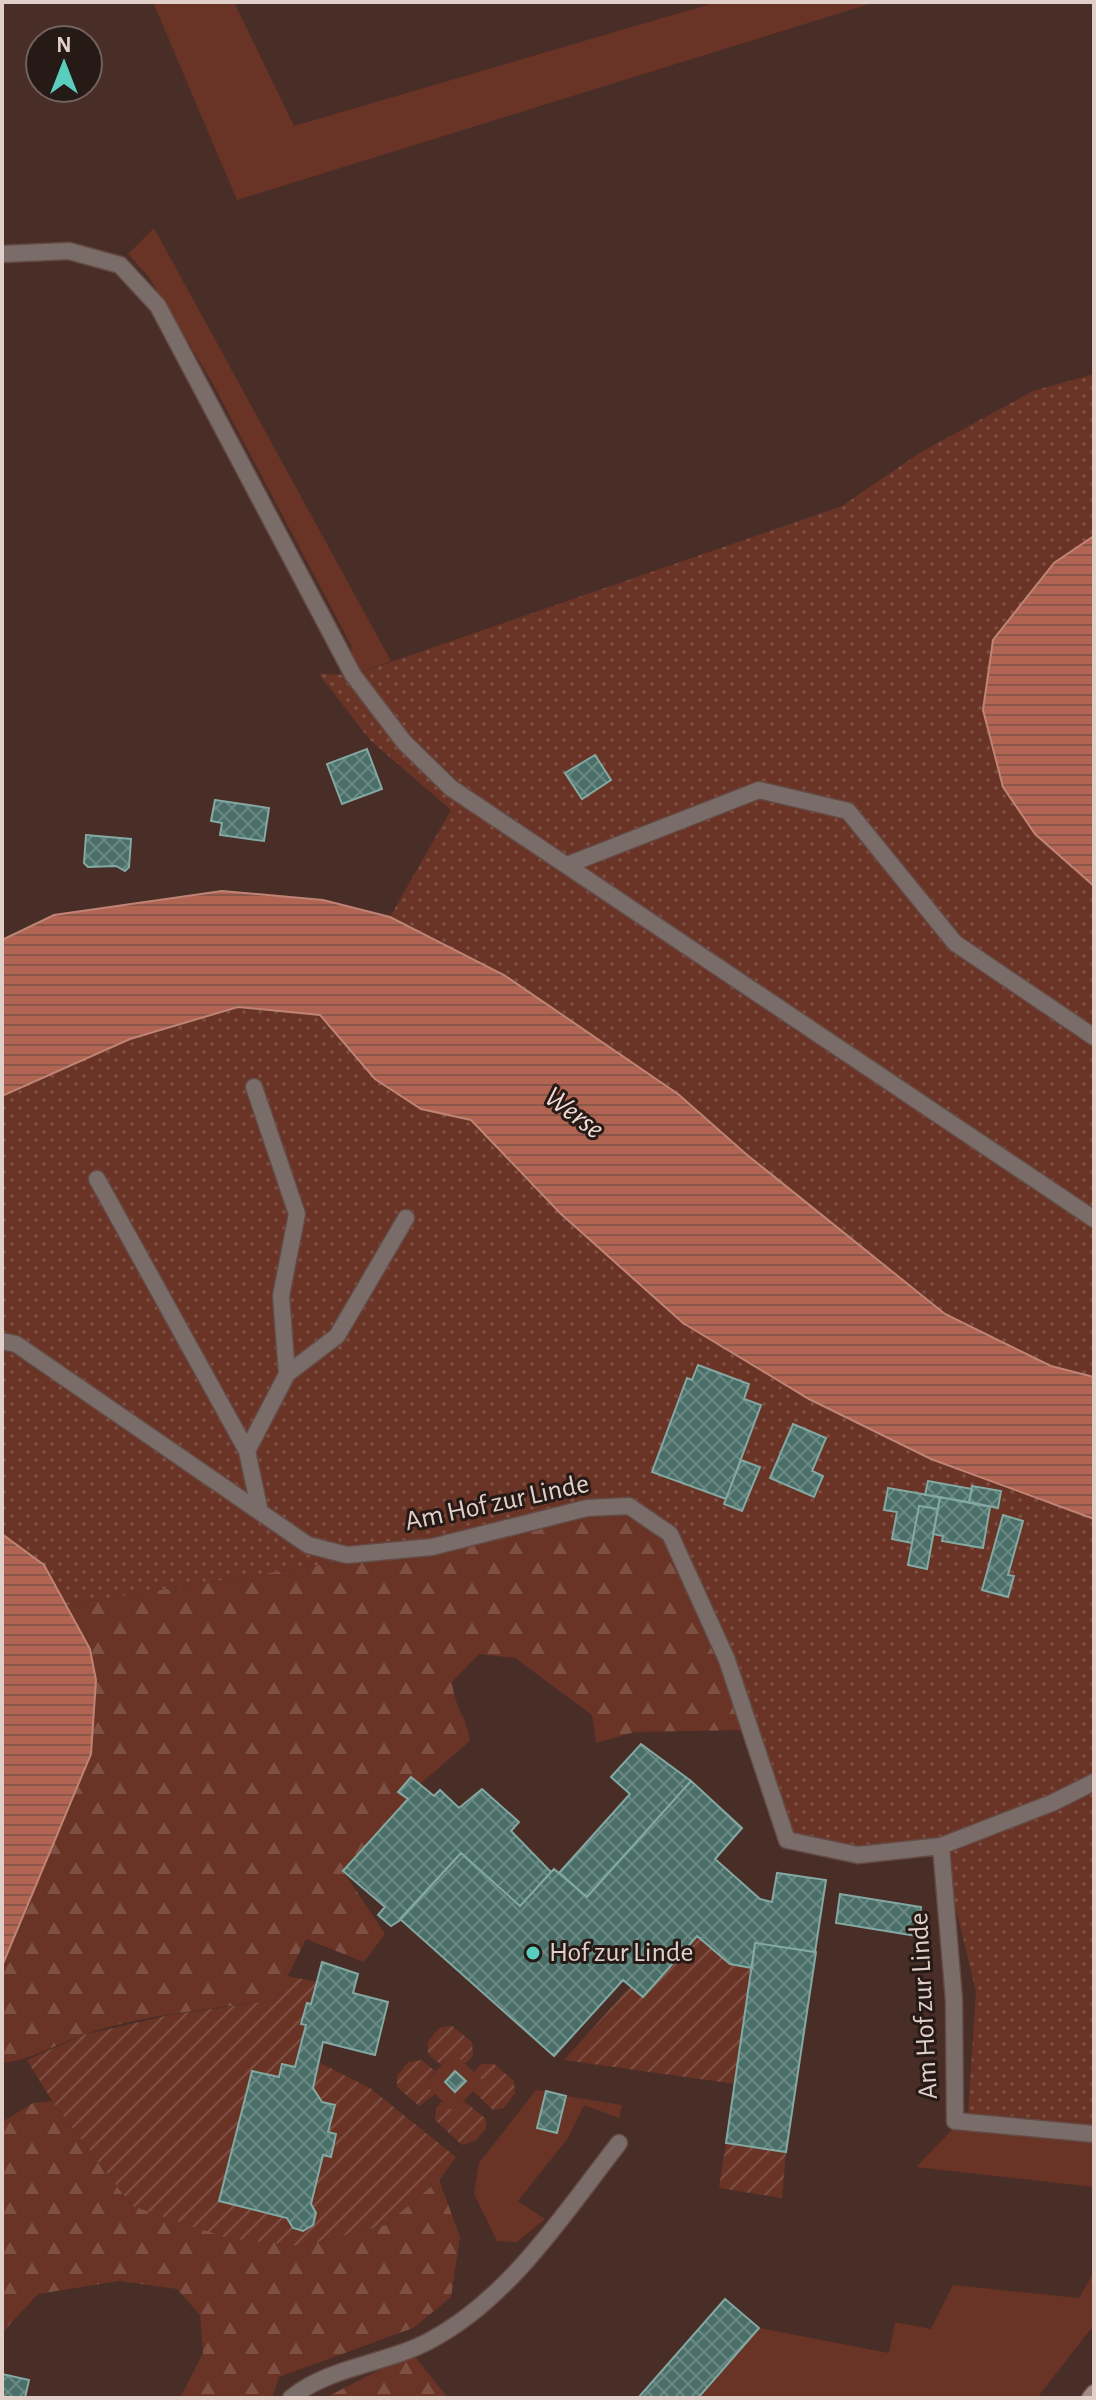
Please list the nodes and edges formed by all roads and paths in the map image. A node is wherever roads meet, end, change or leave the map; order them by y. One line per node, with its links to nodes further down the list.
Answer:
1 (2, 254): 2 (street)
2 (567, 865): 3 (street); 7 (street)
3 (1094, 1037)
4 (254, 1087): 9 (street)
5 (97, 1179): 10 (street)
6 (406, 1218): 9 (street)
7 (1094, 1219)
8 (2, 1341): 11 (street, Am Hof zur Linde)
9 (287, 1374): 10 (street)
10 (247, 1451): 11 (street)
11 (260, 1512): 13 (street, Am Hof zur Linde)
12 (1094, 1782): 13 (street, Am Hof zur Linde)
13 (941, 1846): 14 (street, Am Hof zur Linde)
14 (1094, 2134)
15 (619, 2143): 17 (street)
16 (1094, 2393): 18 (street)
17 (291, 2398)
18 (1090, 2398)

